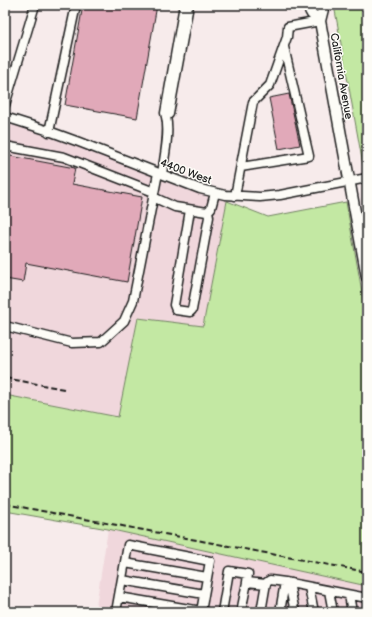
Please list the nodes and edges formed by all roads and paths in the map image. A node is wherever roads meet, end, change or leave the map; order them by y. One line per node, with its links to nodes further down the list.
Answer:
1 (35, 5): 9 (street)
2 (76, 5): 12 (street)
3 (184, 5): 11 (street)
4 (189, 5): 11 (street)
5 (307, 5): 7 (main road, California Avenue)
6 (324, 5): 7 (main road, California Avenue)
7 (320, 21): 8 (street); 17 (main road, California Avenue)
8 (284, 46): 14 (street); 14 (street)
9 (5, 105)
10 (5, 117): 12 (street, 4400 West)
11 (166, 117): 15 (street)
12 (49, 132): 15 (street, 4400 West)
13 (5, 146): 19 (street)
14 (241, 167): 20 (street)
15 (160, 174): 18 (street, 4400 West); 19 (street)
16 (367, 178): 17 (street, 4400 West)
17 (349, 182): 20 (street, 4400 West); 23 (main road, California Avenue)
18 (215, 193): 20 (street, 4400 West); 22 (street)
19 (154, 195): 21 (street); 24 (street)
20 (236, 196)
21 (190, 210): 22 (street); 22 (street)
22 (208, 211)
23 (367, 276)
24 (5, 326)
25 (125, 562): 26 (street); 26 (street); 27 (street)
26 (207, 577): 33 (street)
27 (122, 580): 33 (street); 35 (street)
28 (247, 582): 30 (street); 39 (street); 40 (street)
29 (287, 583): 30 (street); 31 (street); 42 (street); 43 (street)
30 (266, 584): 41 (street)
31 (309, 587): 32 (street); 44 (street)
32 (329, 591): 34 (street); 45 (street)
33 (204, 594): 38 (street)
34 (349, 595): 36 (street); 46 (street)
35 (119, 597): 37 (street); 38 (street)
36 (367, 598)
37 (116, 612)
38 (201, 612)
39 (222, 612)
40 (241, 612)
41 (261, 612)
42 (280, 612)
43 (294, 612)
44 (314, 612)
45 (333, 612)
46 (352, 612)

